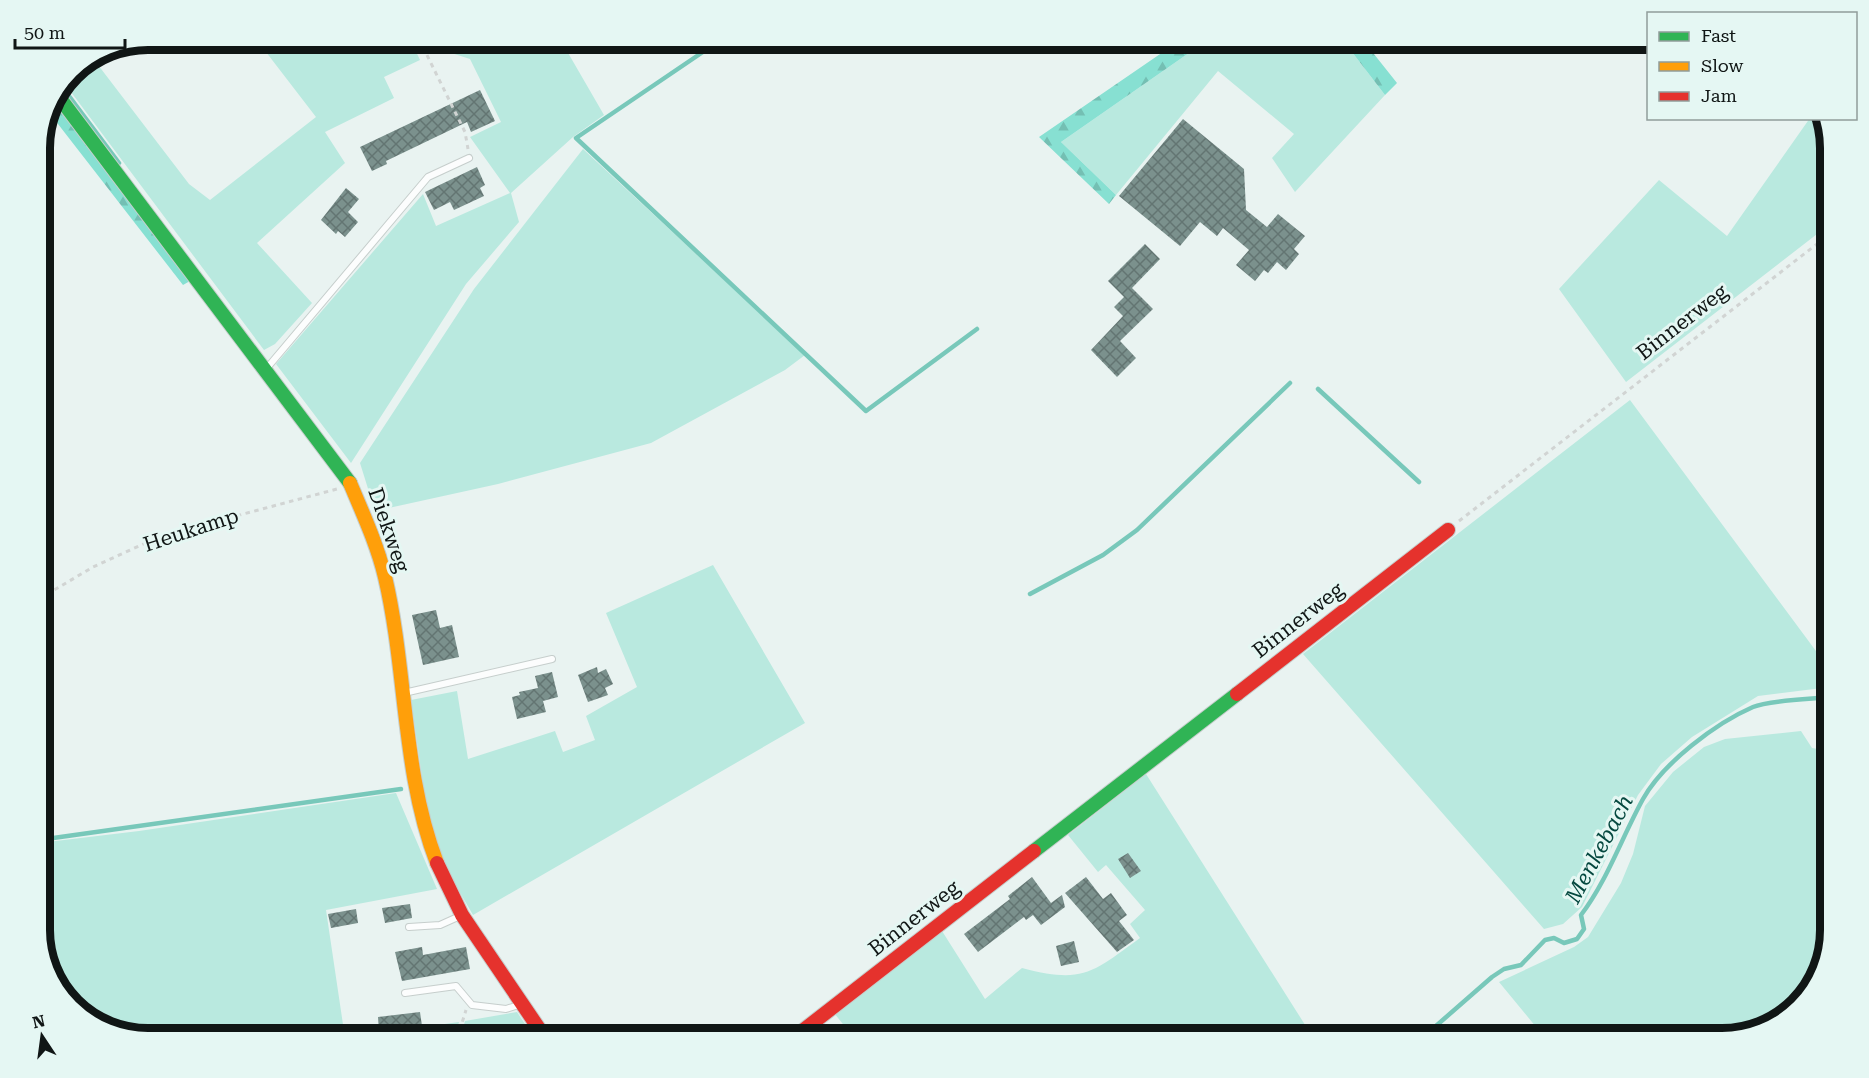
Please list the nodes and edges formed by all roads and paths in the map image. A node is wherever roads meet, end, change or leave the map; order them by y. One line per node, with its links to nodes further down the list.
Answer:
1 (424, 50): 3 (path)
2 (62, 100): 5 (street, Diekweg)
3 (469, 158): 5 (lane)
4 (1819, 242): 7 (path, Binnerweg)
5 (267, 369): 6 (street, Diekweg)
6 (351, 486): 8 (path, Heukamp); 10 (street, Diekweg)
7 (1448, 530): 18 (street, Binnerweg)
8 (50, 592)
9 (552, 659): 10 (lane)
10 (403, 693): 11 (street, Diekweg)
11 (462, 915): 12 (lane); 14 (street, Diekweg)
12 (409, 927)
13 (405, 993): 15 (lane)
14 (522, 1004): 15 (lane); 17 (street, Diekweg)
15 (472, 1005): 16 (path)
16 (460, 1028)
17 (538, 1028)
18 (806, 1028)

